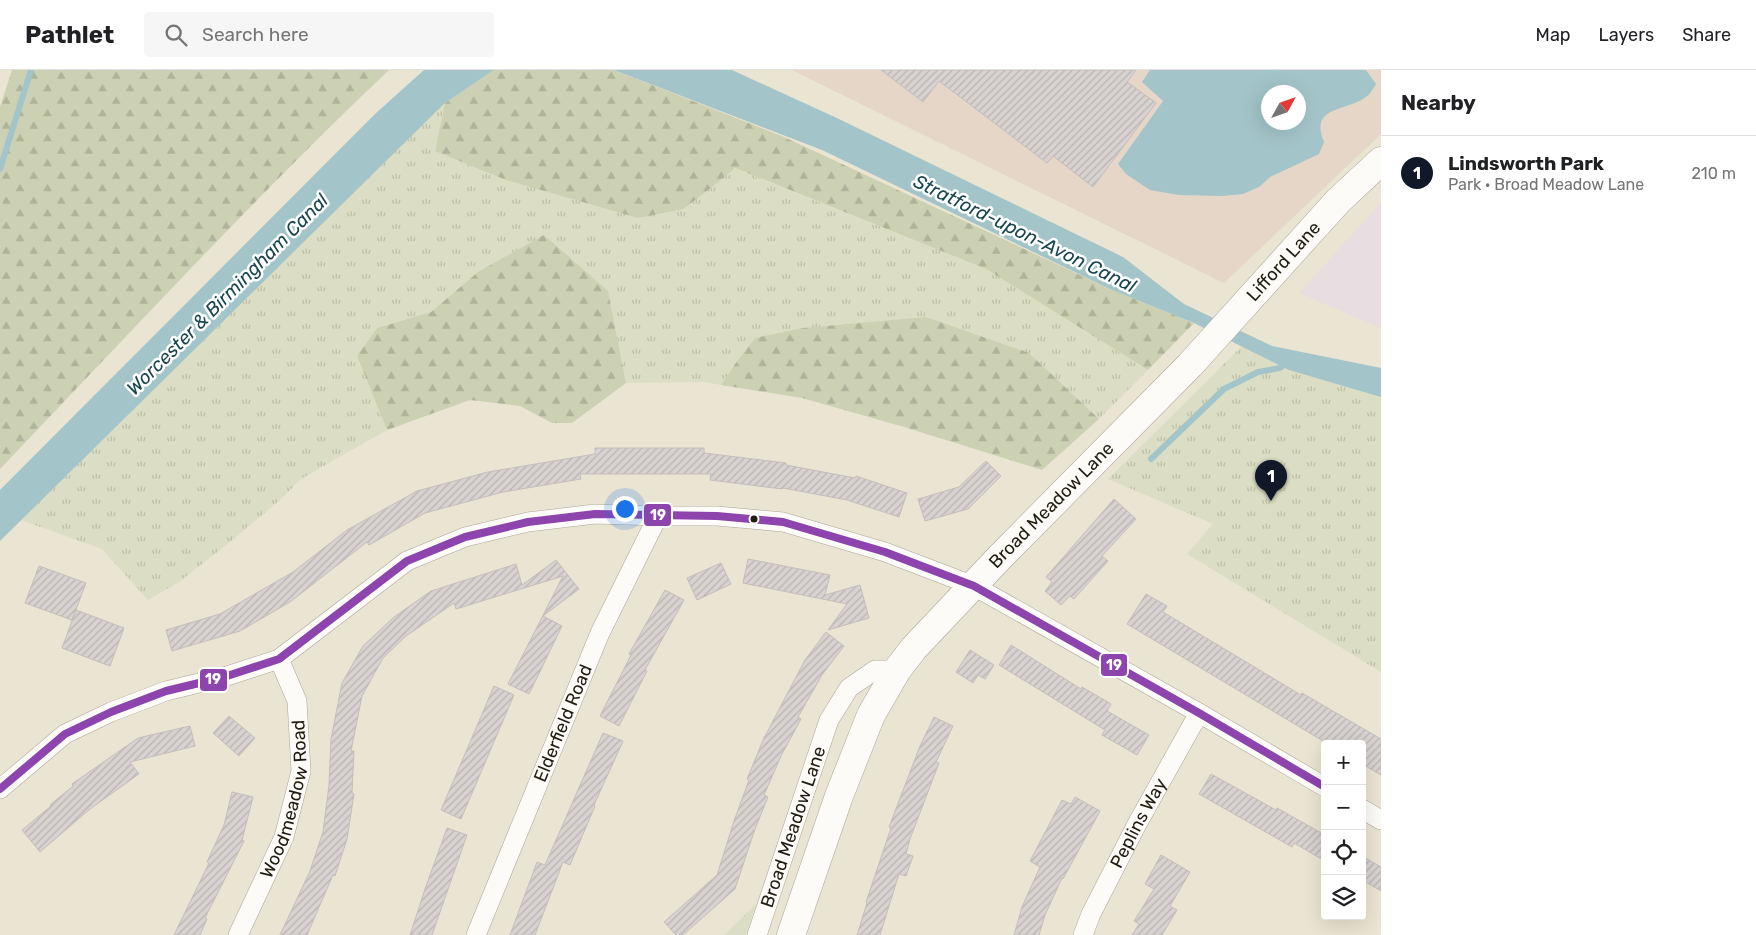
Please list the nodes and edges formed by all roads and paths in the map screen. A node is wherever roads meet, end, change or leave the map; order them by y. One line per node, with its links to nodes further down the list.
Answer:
1 (1381, 161): 2 (street, Lifford Lane)
2 (1190, 365): 4 (street, Broad Meadow Lane)
3 (658, 516): 4 (street); 5 (street); 13 (street, Elderfield Road)
4 (974, 586): 6 (street, Broad Meadow Lane); 7 (street)
5 (279, 659): 9 (street); 12 (street, Woodmeadow Road)
6 (897, 670): 14 (street, Broad Meadow Lane); 15 (street, Broad Meadow Lane)
7 (1199, 713): 8 (street); 16 (street, Peplins Way)
8 (1322, 785)
9 (0, 789)
10 (1366, 811): 11 (street)
11 (1381, 820)
12 (238, 935)
13 (476, 935)
14 (757, 935)
15 (790, 935)
16 (1084, 935)

